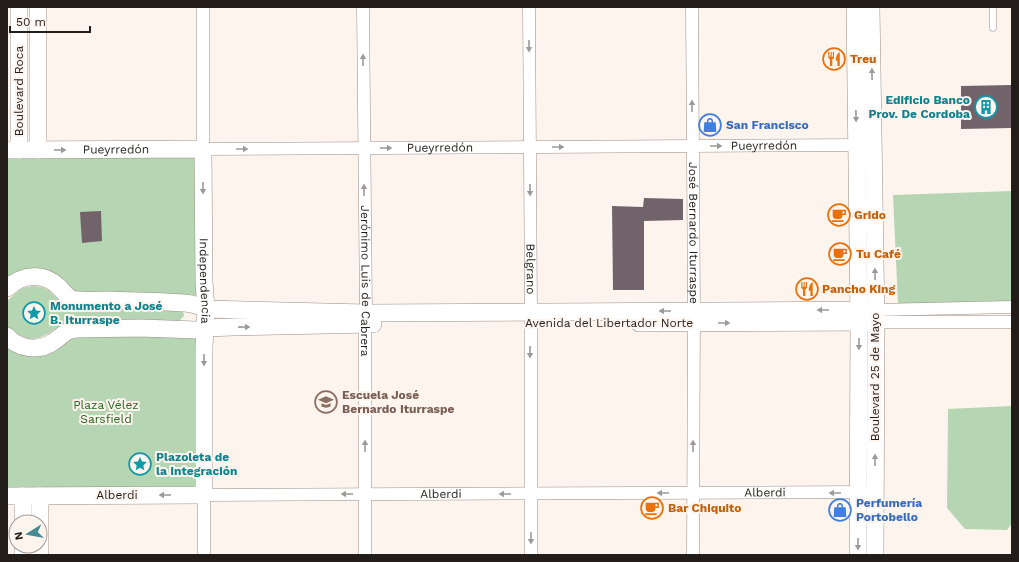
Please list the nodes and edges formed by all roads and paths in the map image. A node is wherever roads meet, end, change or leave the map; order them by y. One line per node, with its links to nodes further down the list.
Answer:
1 (19, 7): 17 (main road, Boulevard Roca)
2 (38, 7): 18 (main road, Boulevard Roca)
3 (203, 7): 16 (street, Independencia)
4 (363, 7): 15 (street, Jerónimo Luis de Cabrera, one-way to 4)
5 (529, 7): 14 (street, Belgrano, one-way to 14)
6 (692, 7): 13 (street, José Bernardo Iturraspe, one-way to 6)
7 (855, 7): 11 (main road, Boulevard 25 de Mayo, one-way to 11)
8 (871, 7): 12 (main road, Boulevard 25 de Mayo, one-way to 8)
9 (993, 7): 10 (lane)
10 (993, 28)
11 (856, 145): 12 (street, Pueyrredón); 13 (street, Pueyrredón, one-way to 11); 22 (main road, Boulevard 25 de Mayo)
12 (873, 145): 23 (main road, Boulevard 25 de Mayo, one-way to 12)
13 (692, 146): 14 (street, Pueyrredón, one-way to 13); 24 (street, José Bernardo Iturraspe)
14 (529, 147): 15 (street, Pueyrredón, one-way to 14); 25 (street, Belgrano, one-way to 25)
15 (364, 148): 16 (street, Pueyrredón, one-way to 15); 26 (street, Jerónimo Luis de Cabrera, one-way to 15)
16 (203, 149): 18 (main road, Pueyrredón, one-way to 16); 21 (main road, Independencia, one-way to 21)
17 (13, 150): 18 (main road, Pueyrredón)
18 (38, 150)
19 (7, 288): 21 (main road, Avenida del Libertador Norte)
20 (1012, 307): 23 (street, Avenida del Libertador Norte)
21 (206, 309): 26 (main road, Avenida del Libertador Norte); 28 (main road, Independencia)
22 (859, 316): 23 (main road, Avenida del Libertador Norte); 24 (main road, Avenida del Libertador Norte); 30 (main road, Boulevard 25 de Mayo, one-way to 30)
23 (876, 316): 27 (street, Avenida del Libertador Norte); 31 (main road, Boulevard 25 de Mayo, one-way to 23)
24 (694, 317): 25 (main road, Avenida del Libertador Norte); 32 (street, José Bernardo Iturraspe, one-way to 24)
25 (531, 318): 26 (main road, Avenida del Libertador Norte); 34 (street, Belgrano, one-way to 34)
26 (366, 319): 28 (main road, Avenida del Libertador Norte, one-way to 26); 33 (street, Jerónimo Luis de Cabrera, one-way to 26)
27 (1012, 322)
28 (205, 328): 29 (main road, Avenida del Libertador Norte); 35 (main road, Independencia, one-way to 35)
29 (7, 336)
30 (857, 492): 31 (street, Alberdi); 32 (street, Alberdi, one-way to 32); 44 (main road, Boulevard 25 de Mayo, one-way to 44)
31 (874, 492): 45 (main road, Boulevard 25 de Mayo)
32 (693, 493): 34 (street, Alberdi, one-way to 34); 43 (street, José Bernardo Iturraspe)
33 (365, 494): 34 (street, Alberdi, one-way to 33); 35 (street, Alberdi, one-way to 35); 41 (street, Jerónimo Luis de Cabrera)
34 (530, 494): 42 (street, Belgrano, one-way to 42)
35 (204, 495): 37 (main road, Alberdi, one-way to 37); 40 (street, Independencia)
36 (15, 496): 37 (main road, Alberdi); 38 (main road)
37 (40, 496): 39 (main road)
38 (21, 514)
39 (40, 555)
40 (204, 555)
41 (365, 555)
42 (531, 555)
43 (693, 555)
44 (858, 555)
45 (875, 555)

